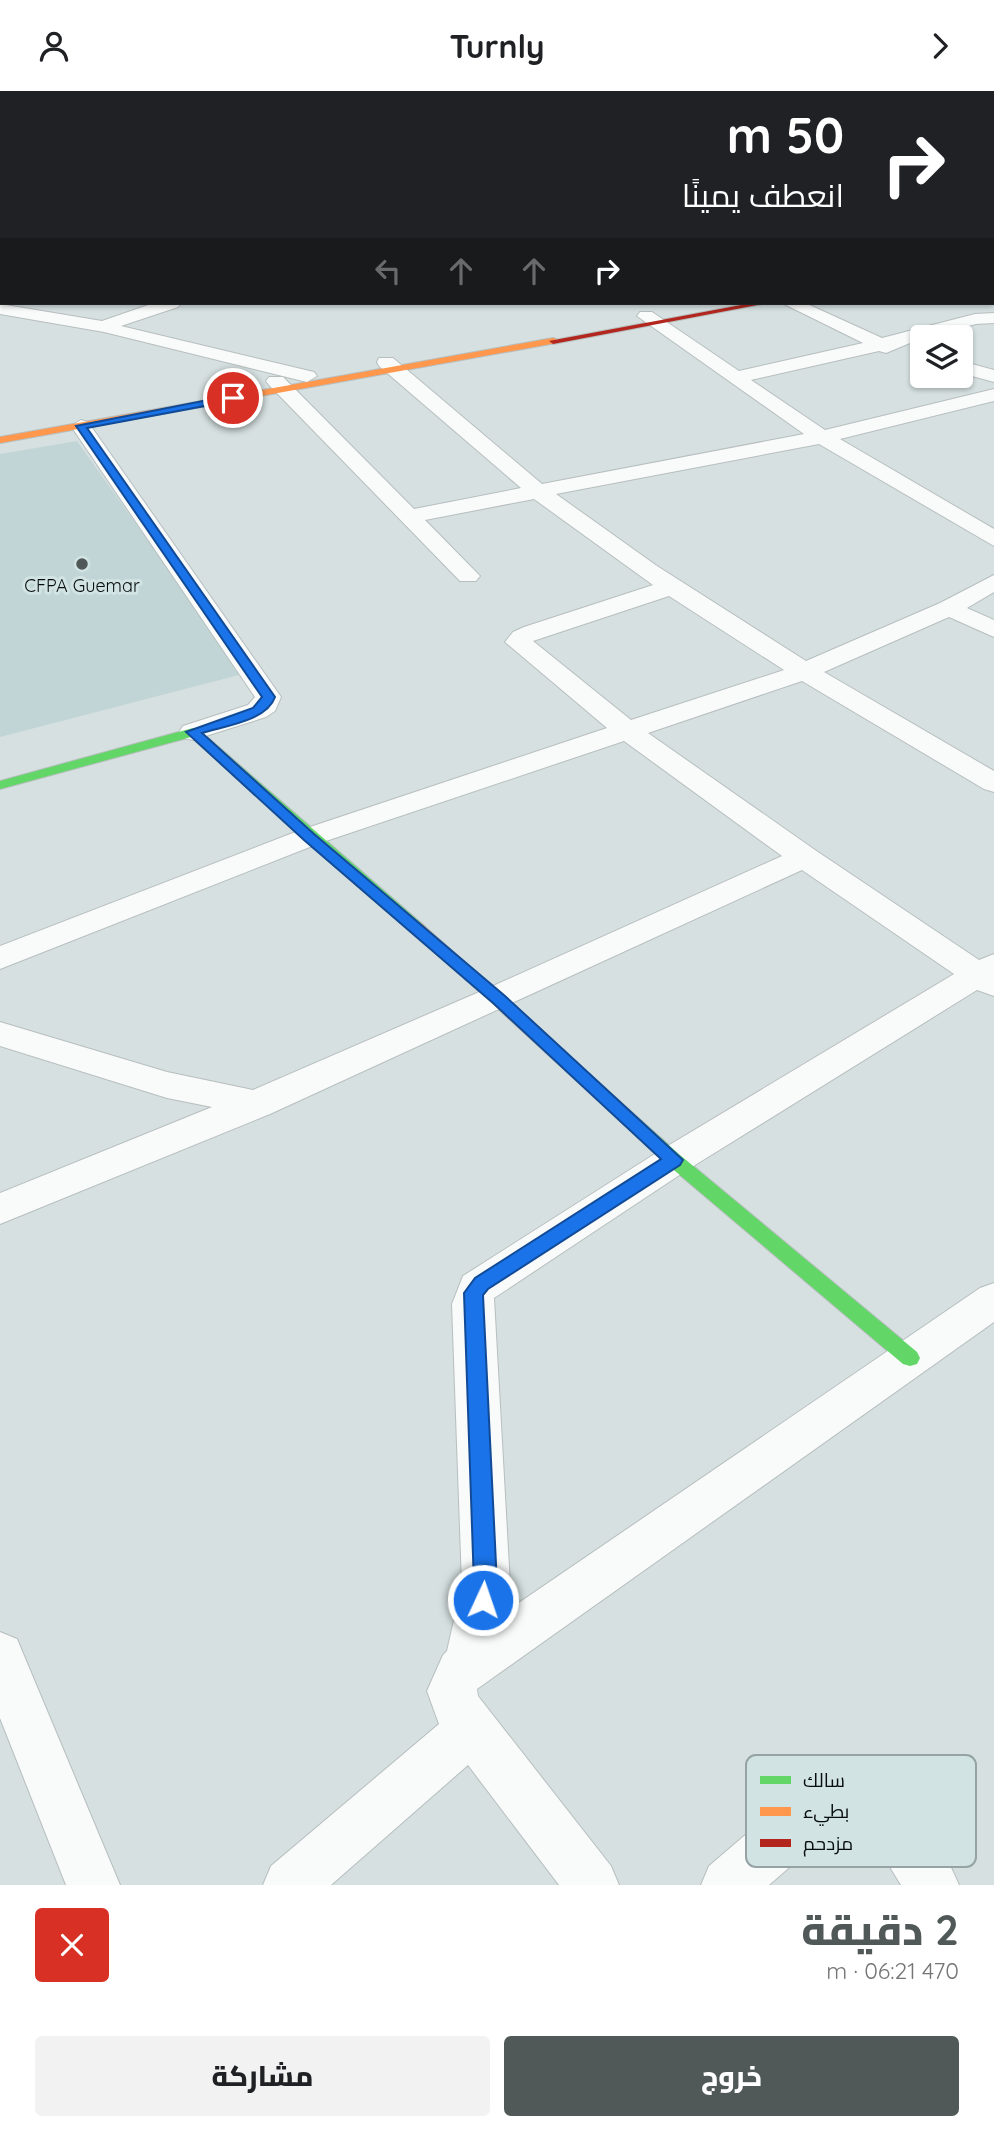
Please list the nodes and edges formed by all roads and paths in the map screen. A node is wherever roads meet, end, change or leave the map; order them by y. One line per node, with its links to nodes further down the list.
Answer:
1 (165, 305): 8 (street)
2 (705, 305): 6 (main road)
3 (742, 305): 6 (main road)
4 (795, 305): 9 (street)
5 (0, 309): 8 (street)
6 (655, 313): 11 (main road); 15 (street)
7 (994, 318): 9 (street)
8 (104, 327): 13 (street)
9 (879, 345): 10 (street); 15 (street)
10 (910, 354)
11 (390, 365): 13 (main road); 16 (main road); 22 (street)
12 (973, 370): 14 (street)
13 (307, 376): 16 (main road)
14 (994, 376)
15 (738, 377): 20 (street)
16 (280, 385): 18 (main road); 19 (main road); 23 (street)
17 (994, 395): 20 (street)
18 (81, 426): 21 (main road); 32 (street)
19 (0, 430)
20 (822, 437): 22 (street); 24 (street)
21 (0, 440)
22 (539, 492): 23 (street); 27 (street)
23 (410, 516): 25 (street)
24 (994, 539)
25 (468, 576)
26 (994, 582): 28 (street)
27 (674, 586): 30 (street); 31 (street)
28 (949, 608): 29 (street); 30 (street)
29 (994, 630)
30 (803, 672): 31 (street); 34 (street)
31 (625, 729): 37 (street); 38 (street)
32 (193, 732): 36 (main road); 37 (main road)
33 (994, 751): 34 (street)
34 (967, 768): 35 (street)
35 (994, 783)
36 (0, 785)
37 (309, 837): 39 (street); 41 (main road)
38 (804, 857): 40 (street); 41 (street)
39 (0, 958)
40 (988, 975): 44 (street)
41 (499, 999): 43 (street); 44 (main road)
42 (0, 1034): 43 (street)
43 (257, 1105): 45 (street)
44 (674, 1160): 47 (main road); 49 (street)
45 (0, 1209)
46 (994, 1300): 47 (street)
47 (909, 1358): 49 (street)
48 (0, 1656): 53 (street)
49 (468, 1664): 50 (street)
50 (470, 1730): 54 (street); 55 (street)
51 (748, 1867): 56 (street)
52 (920, 1867): 57 (street)
53 (93, 1885)
54 (290, 1885)
55 (592, 1885)
56 (728, 1885)
57 (932, 1885)

